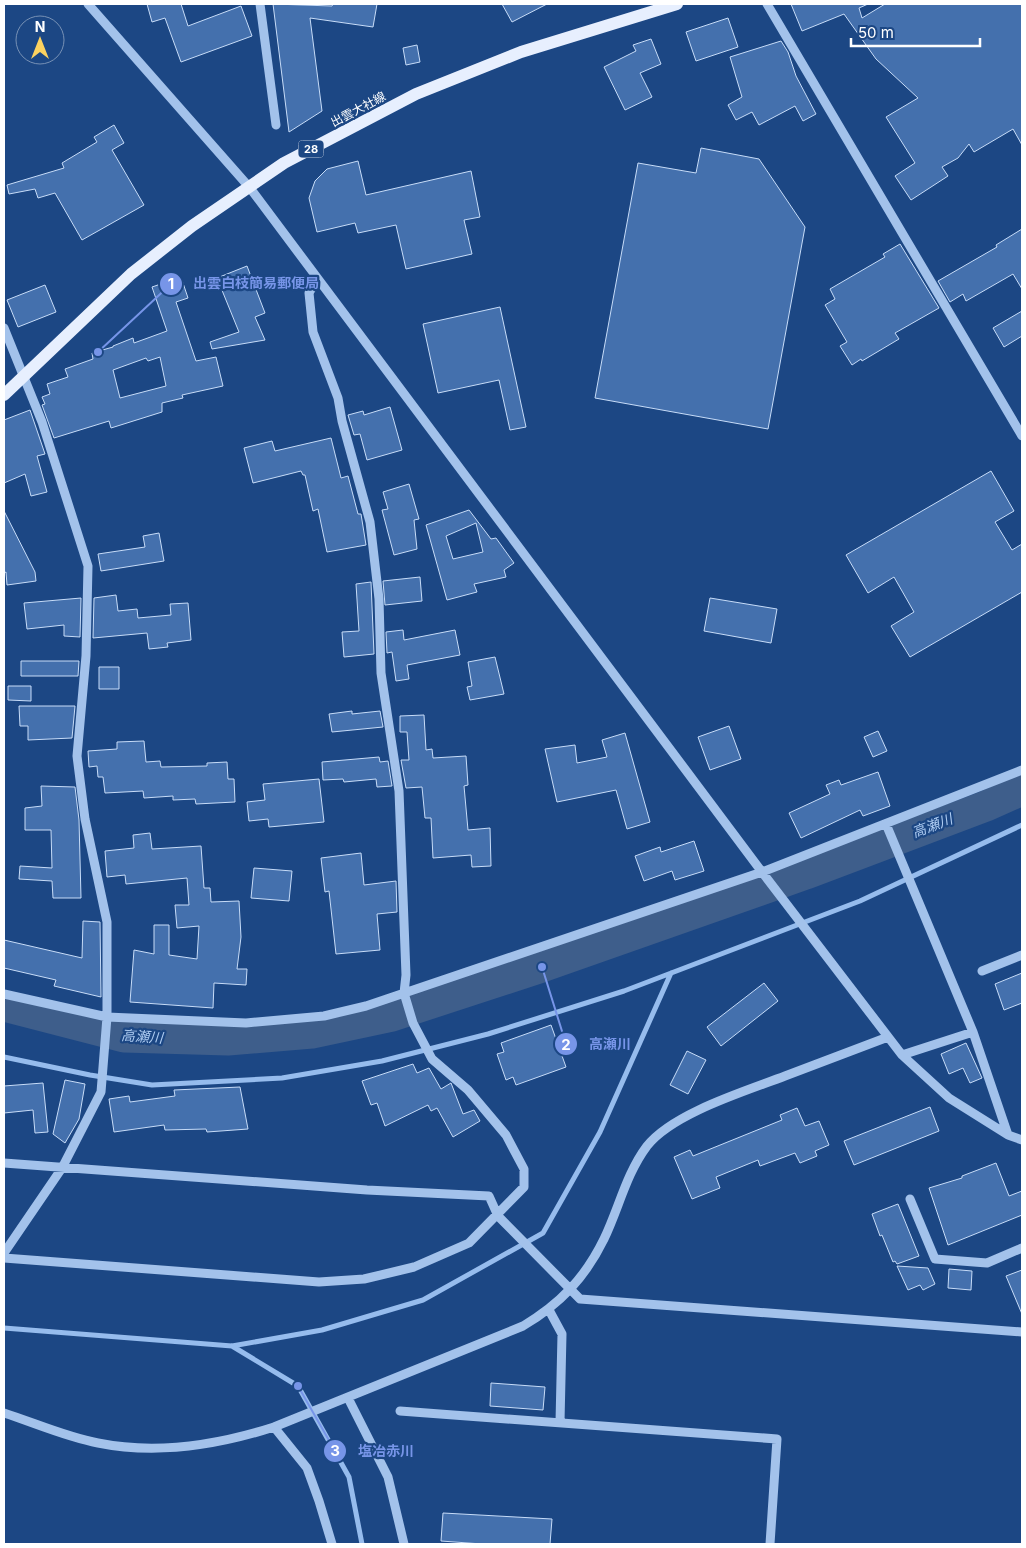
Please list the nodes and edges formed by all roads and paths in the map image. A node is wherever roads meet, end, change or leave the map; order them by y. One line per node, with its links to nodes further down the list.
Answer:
1 (88, 4): 6 (street)
2 (260, 4): 5 (street)
3 (677, 4): 6 (main road, 出雲大社線 / 28)
4 (767, 4): 11 (street)
5 (276, 125)
6 (250, 188): 7 (street); 9 (main road, 出雲大社線 / 28)
7 (317, 279): 14 (street); 17 (street)
8 (4, 328): 9 (street)
9 (24, 375): 10 (main road, 出雲大社線 / 28); 19 (street)
10 (4, 395)
11 (1022, 436)
12 (1022, 770): 13 (street)
13 (886, 824): 14 (street); 20 (street)
14 (762, 872): 17 (street); 21 (street)
15 (1022, 955): 16 (street)
16 (982, 971)
17 (404, 993): 19 (street); 28 (street)
18 (4, 994): 19 (street)
19 (107, 1017): 26 (street)
20 (973, 1032): 22 (street); 23 (street)
21 (888, 1038): 22 (street); 32 (street)
22 (902, 1055): 23 (street)
23 (1008, 1134): 24 (street)
24 (1022, 1141)
25 (4, 1163): 26 (street)
26 (62, 1168): 28 (street); 30 (street)
27 (910, 1199): 29 (street)
28 (498, 1216): 31 (street); 32 (street)
29 (1022, 1248)
30 (4, 1253)
31 (4, 1258)
32 (572, 1289): 33 (street); 34 (street)
33 (549, 1310): 35 (street); 38 (street)
34 (1022, 1332)
35 (348, 1398): 39 (street); 41 (street)
36 (400, 1411): 38 (street)
37 (4, 1413): 39 (street)
38 (560, 1422): 42 (street)
39 (274, 1427): 40 (street)
40 (332, 1544)
41 (404, 1544)
42 (770, 1544)

